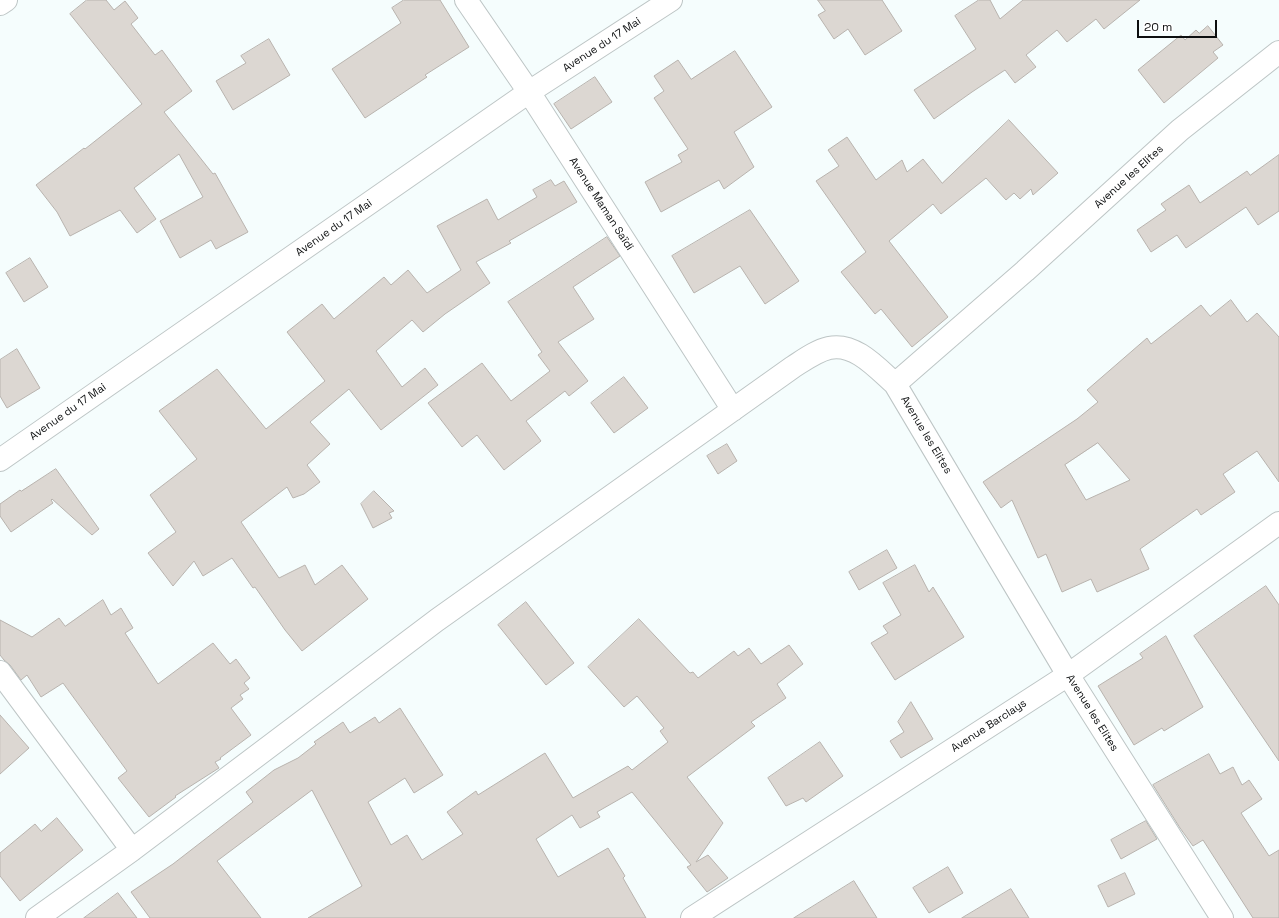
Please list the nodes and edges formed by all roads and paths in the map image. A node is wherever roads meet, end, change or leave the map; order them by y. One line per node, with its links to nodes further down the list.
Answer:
1 (6, 0): 4 (street)
2 (466, 0): 6 (street, Avenue Maman Saïdi)
3 (671, 0): 6 (street, Avenue du 17 Mai)
4 (0, 4)
5 (1279, 52): 7 (street, Avenue les Elites)
6 (529, 92): 8 (street, Avenue Maman Saïdi); 9 (street, Avenue du 17 Mai)
7 (895, 384): 8 (street); 12 (street, Avenue les Elites)
8 (733, 410): 13 (street)
9 (0, 460)
10 (1279, 523): 12 (street, Avenue Barclays)
11 (0, 672): 13 (street)
12 (1068, 675): 15 (street, Avenue Barclays); 16 (street, Avenue les Elites)
13 (132, 850): 14 (street)
14 (37, 918)
15 (692, 918)
16 (1222, 918)

